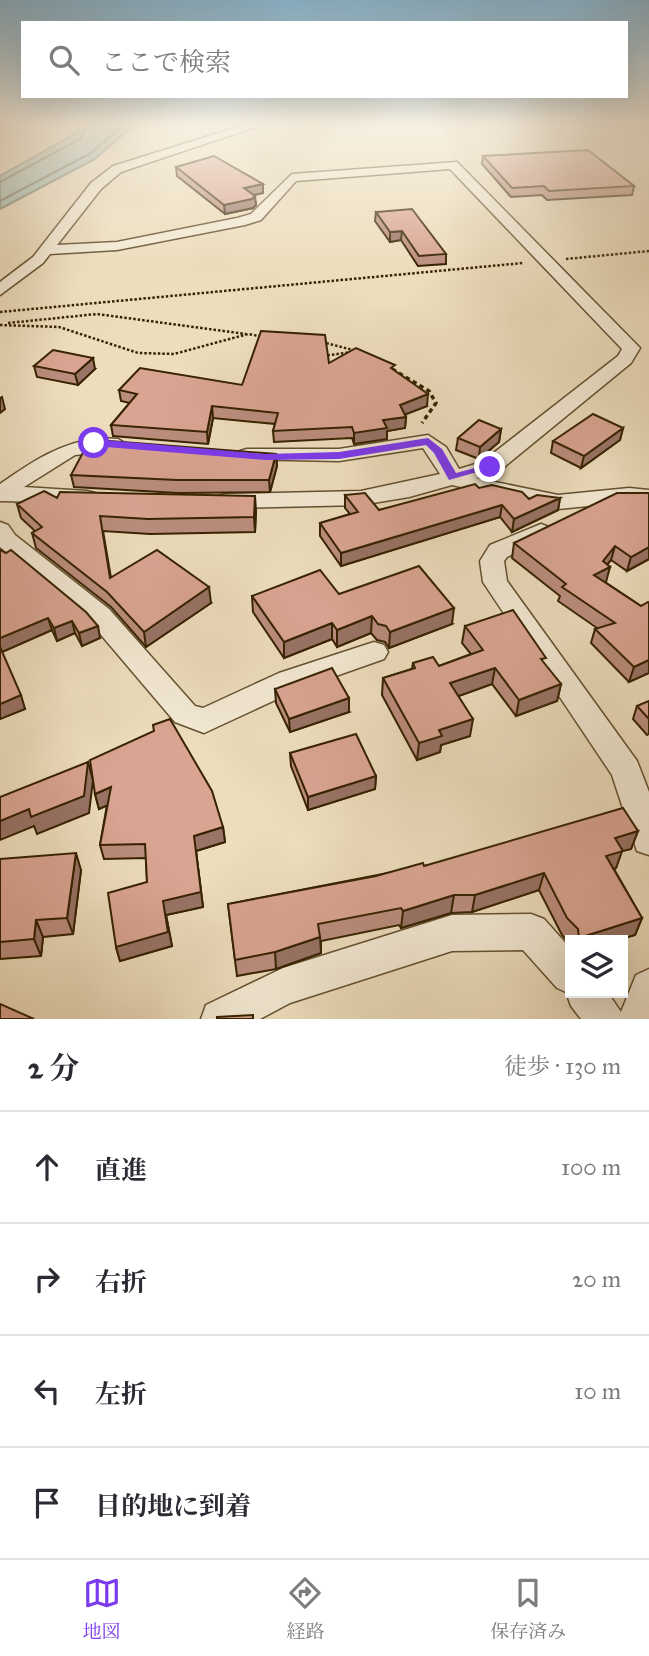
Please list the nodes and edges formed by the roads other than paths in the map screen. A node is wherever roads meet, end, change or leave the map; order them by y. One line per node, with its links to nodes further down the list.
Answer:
1 (114, 172): 4 (street)
2 (372, 172): 4 (street)
3 (459, 172): 8 (street)
4 (46, 250): 5 (street)
5 (0, 290)
6 (144, 447): 9 (street)
7 (224, 454): 8 (street)
8 (453, 478): 12 (street); 13 (street)
9 (1, 494): 11 (street)
10 (649, 497): 12 (street)
11 (114, 499)
12 (583, 499): 16 (street)
13 (197, 501)
14 (0, 530): 15 (street)
15 (374, 652)
16 (649, 840)
17 (565, 969): 20 (street)
18 (649, 988): 22 (street)
19 (588, 998): 21 (street)
20 (220, 1019)
21 (605, 1019)
22 (638, 1019)

